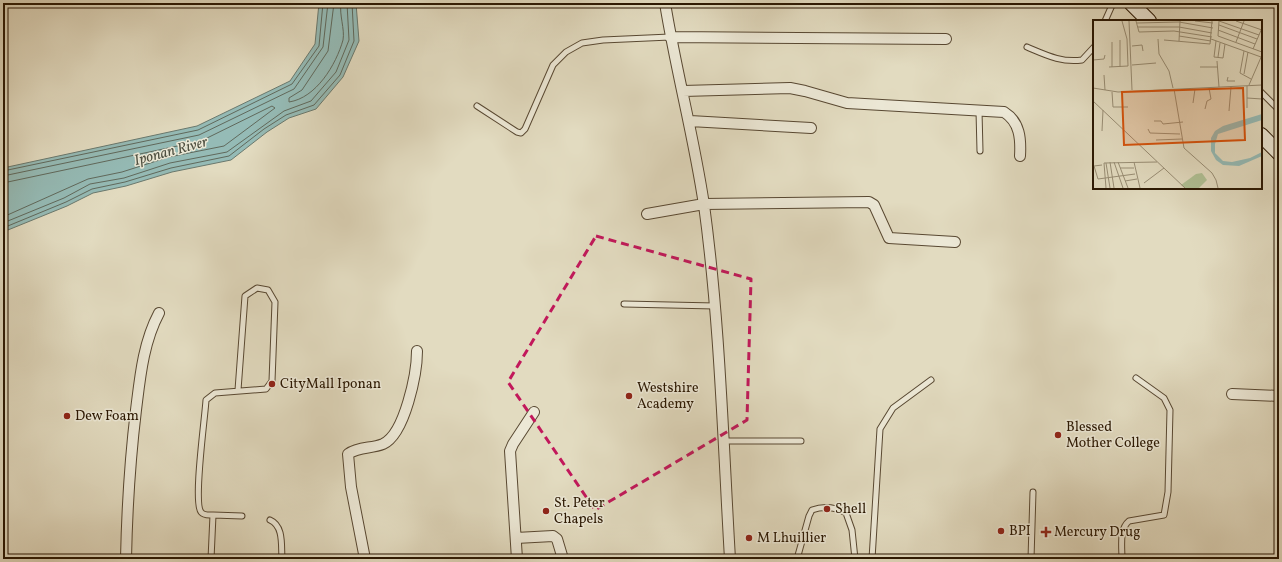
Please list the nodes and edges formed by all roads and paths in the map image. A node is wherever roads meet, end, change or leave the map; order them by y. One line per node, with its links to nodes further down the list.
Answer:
1 (665, 3): 6 (street)
2 (1113, 3): 4 (lane)
3 (1131, 3): 5 (street)
4 (1105, 20)
5 (1147, 20)
6 (670, 37): 7 (street); 10 (street); 12 (lane)
7 (946, 39)
8 (1027, 47): 9 (lane)
9 (1093, 48)
10 (683, 91): 14 (street); 15 (street)
11 (1262, 93): 13 (lane)
12 (477, 106)
13 (1279, 110)
14 (979, 111): 18 (lane); 20 (street)
15 (690, 121): 16 (street); 21 (street)
16 (811, 128)
17 (1262, 136): 19 (street)
18 (980, 151)
19 (1279, 153)
20 (1020, 156)
21 (704, 204): 22 (street); 23 (street); 25 (street)
22 (647, 214)
23 (955, 242)
24 (624, 304): 25 (lane)
25 (715, 306): 34 (street)
26 (158, 313): 41 (street)
27 (417, 351): 44 (street)
28 (1136, 378): 52 (lane)
29 (931, 380): 50 (lane)
30 (238, 390): 30 (lane); 37 (lane)
31 (1232, 394): 32 (street)
32 (1279, 396)
33 (534, 412): 40 (street)
34 (723, 441): 35 (lane); 47 (street)
35 (801, 441)
36 (1034, 492): 51 (lane)
37 (212, 515): 38 (lane); 42 (lane)
38 (242, 516)
39 (270, 520): 43 (lane)
40 (516, 538): 45 (street); 46 (street)
41 (126, 559)
42 (211, 559)
43 (282, 559)
44 (365, 559)
45 (517, 559)
46 (563, 559)
47 (730, 559)
48 (797, 559): 49 (lane)
49 (855, 559)
50 (872, 559)
51 (1031, 559)
52 (1122, 559)

